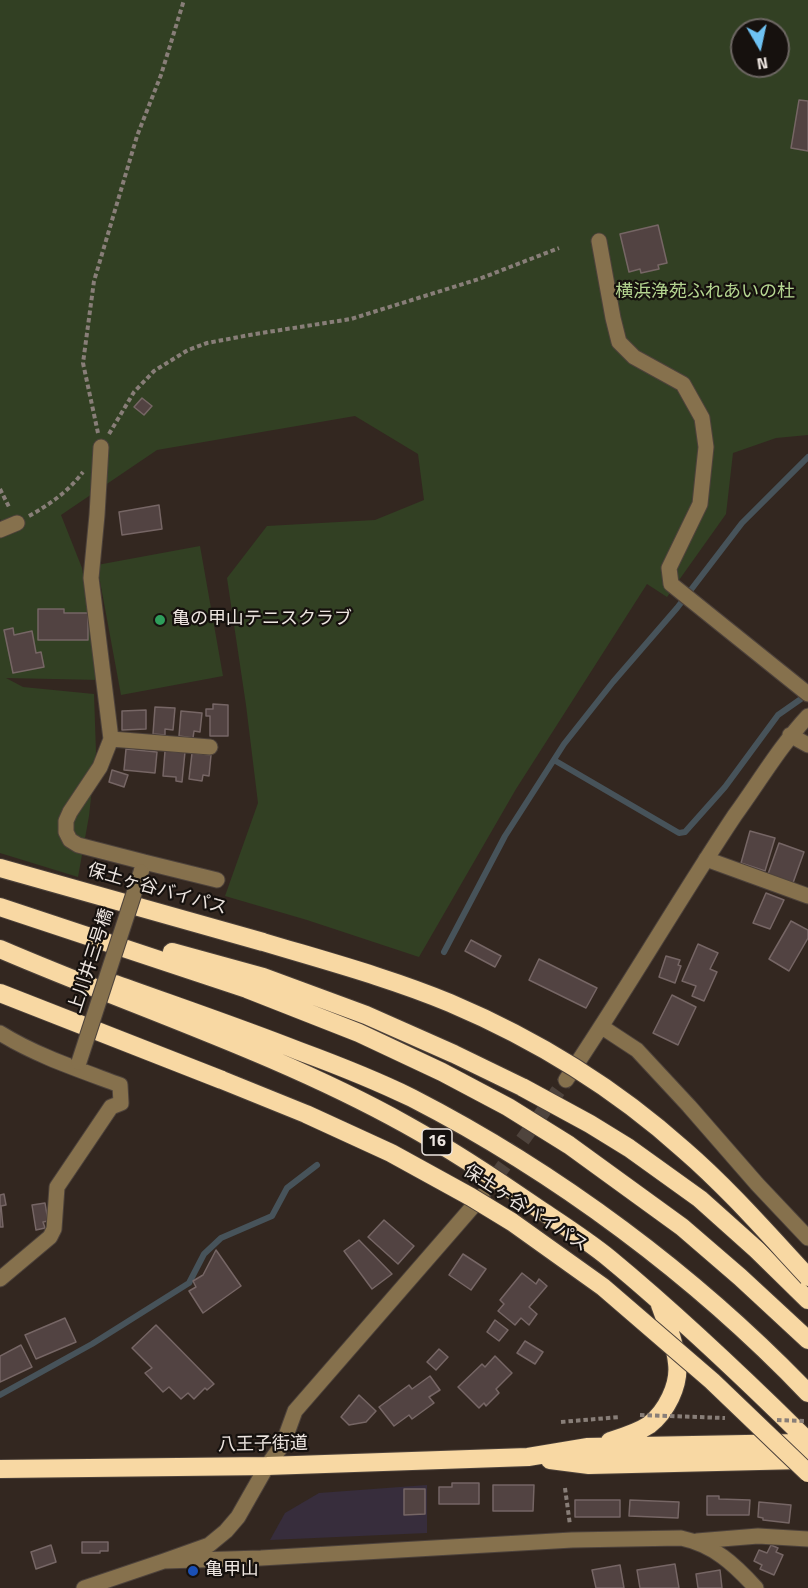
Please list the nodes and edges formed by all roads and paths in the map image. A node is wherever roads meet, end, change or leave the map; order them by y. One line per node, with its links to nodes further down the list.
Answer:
1 (184, 0): 4 (path)
2 (599, 241): 8 (street)
3 (559, 248): 4 (path)
4 (101, 447): 6 (path); 11 (street)
5 (0, 489): 6 (path)
6 (17, 523): 7 (street)
7 (0, 530)
8 (808, 694)
9 (808, 716): 10 (street)
10 (790, 735): 12 (street); 14 (street)
11 (111, 739): 13 (street); 15 (street)
12 (808, 745)
13 (210, 747)
14 (706, 859): 18 (street); 23 (street)
15 (142, 867): 17 (street); 25 (street, 上川井三号橋, bridge)
16 (0, 868): 29 (highway, 保土ヶ谷バイパス, bridge)
17 (217, 879)
18 (808, 896)
19 (0, 907): 20 (highway)
20 (62, 927): 32 (highway); 33 (highway)
21 (0, 948): 31 (highway, 16); 34 (highway, 16)
22 (0, 993): 46 (highway, 保土ヶ谷バイパス / 16, bridge)
23 (602, 1027): 26 (street); 28 (street)
24 (0, 1033): 25 (street)
25 (81, 1068): 30 (street)
26 (566, 1080)
27 (482, 1196): 44 (street)
28 (808, 1239)
29 (808, 1277)
30 (0, 1279)
31 (657, 1299): 39 (highway, 16); 40 (highway)
32 (808, 1300)
33 (808, 1340)
34 (807, 1392)
35 (730, 1418): 38 (path, bridge)
36 (774, 1419): 37 (path, bridge)
37 (806, 1420)
38 (561, 1422)
39 (808, 1441)
40 (588, 1447): 41 (highway, 八王子街道); 43 (highway, 八王子街道)
41 (808, 1447)
42 (808, 1456): 43 (highway, 八王子街道)
43 (528, 1457): 44 (highway, 八王子街道)
44 (267, 1466): 45 (highway, 八王子街道); 51 (street)
45 (0, 1469)
46 (808, 1473)
47 (565, 1488): 49 (path)
48 (808, 1539): 50 (street)
49 (572, 1540): 50 (street); 51 (street)
50 (697, 1541): 53 (street)
51 (164, 1562): 52 (street)
52 (84, 1588)
53 (756, 1588)

